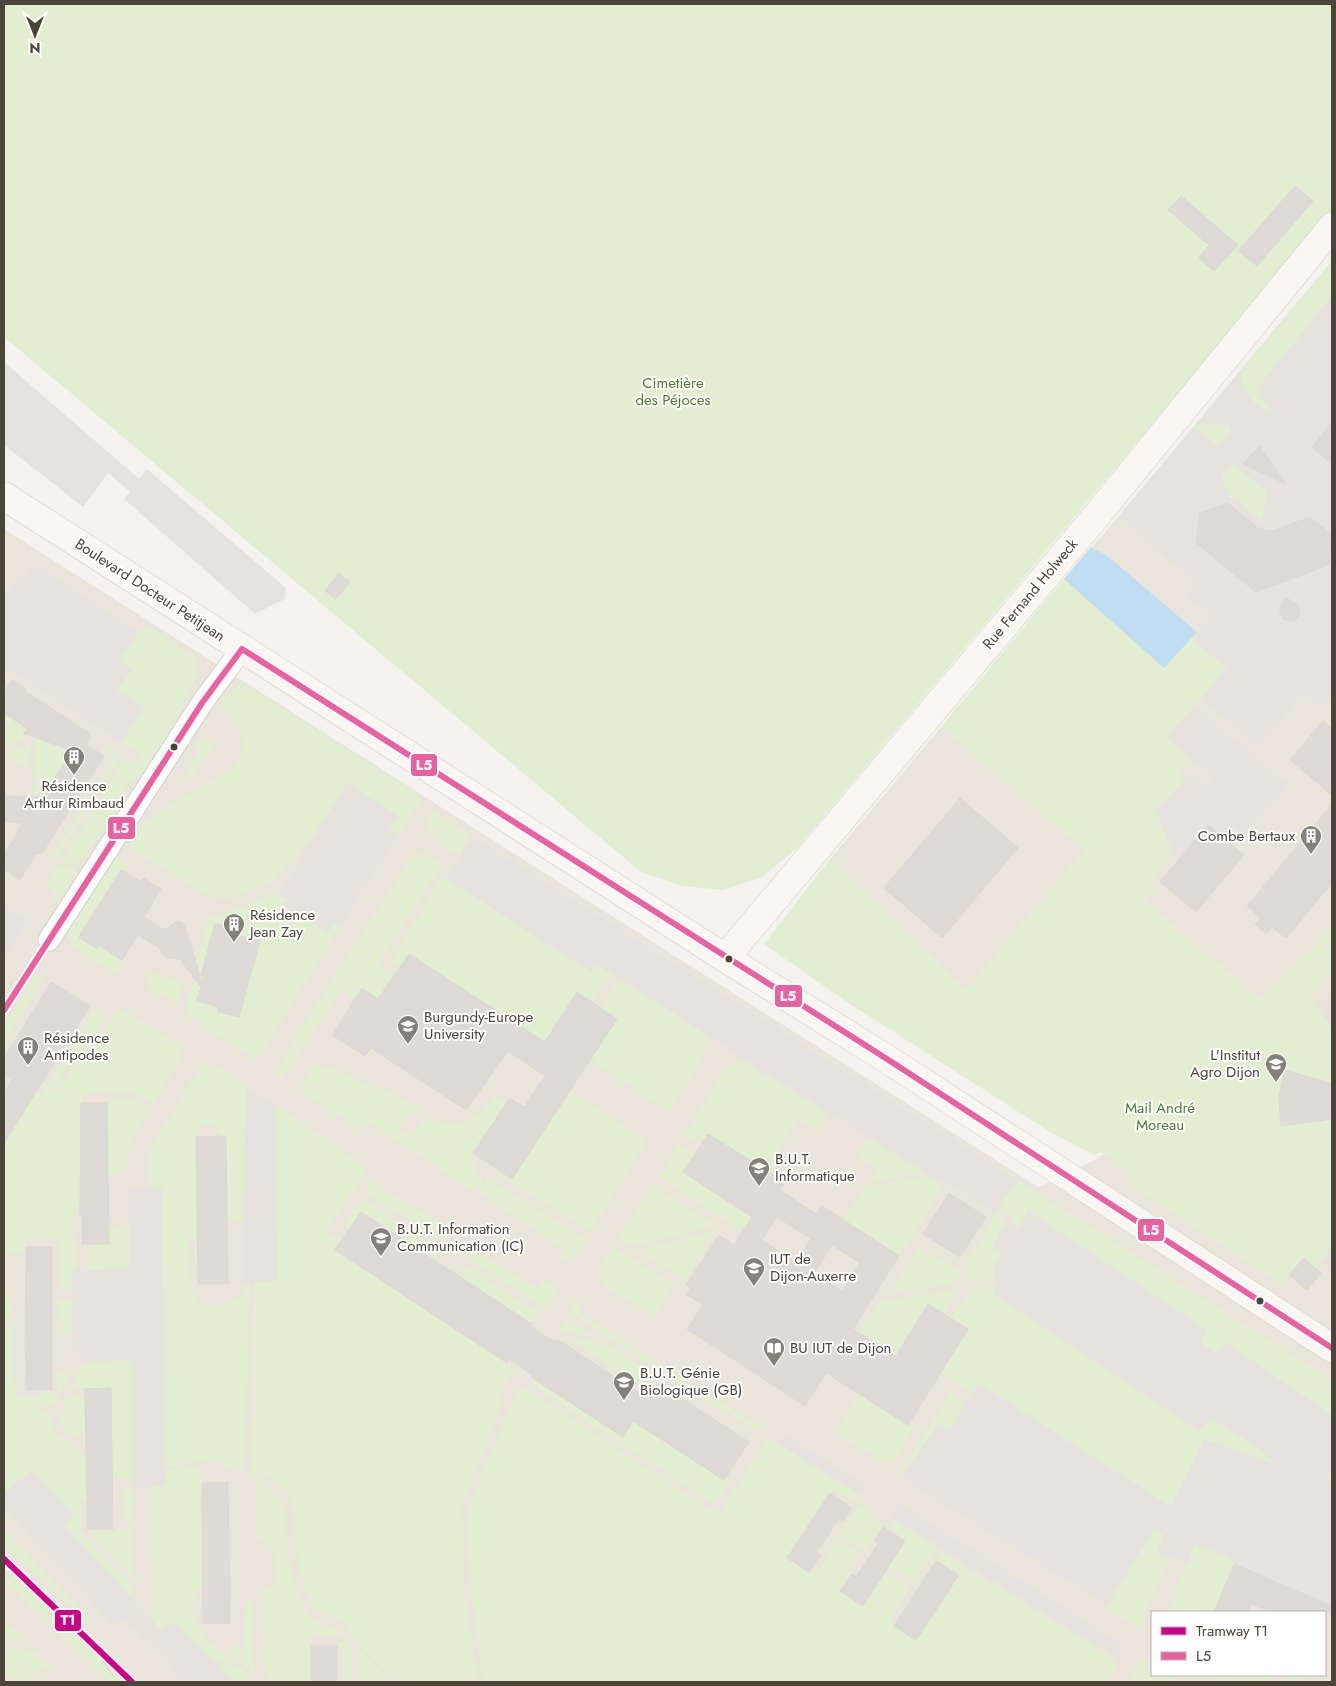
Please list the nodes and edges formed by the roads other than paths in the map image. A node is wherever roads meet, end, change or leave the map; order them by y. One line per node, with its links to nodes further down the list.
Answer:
1 (1332, 227): 5 (main road, Rue Fernand Holweck)
2 (4, 496): 3 (main road, Boulevard Docteur Petitjean)
3 (242, 649): 4 (street); 5 (main road, Boulevard Docteur Petitjean)
4 (49, 940)
5 (725, 958): 6 (main road, Boulevard Docteur Petitjean)
6 (1332, 1348)

